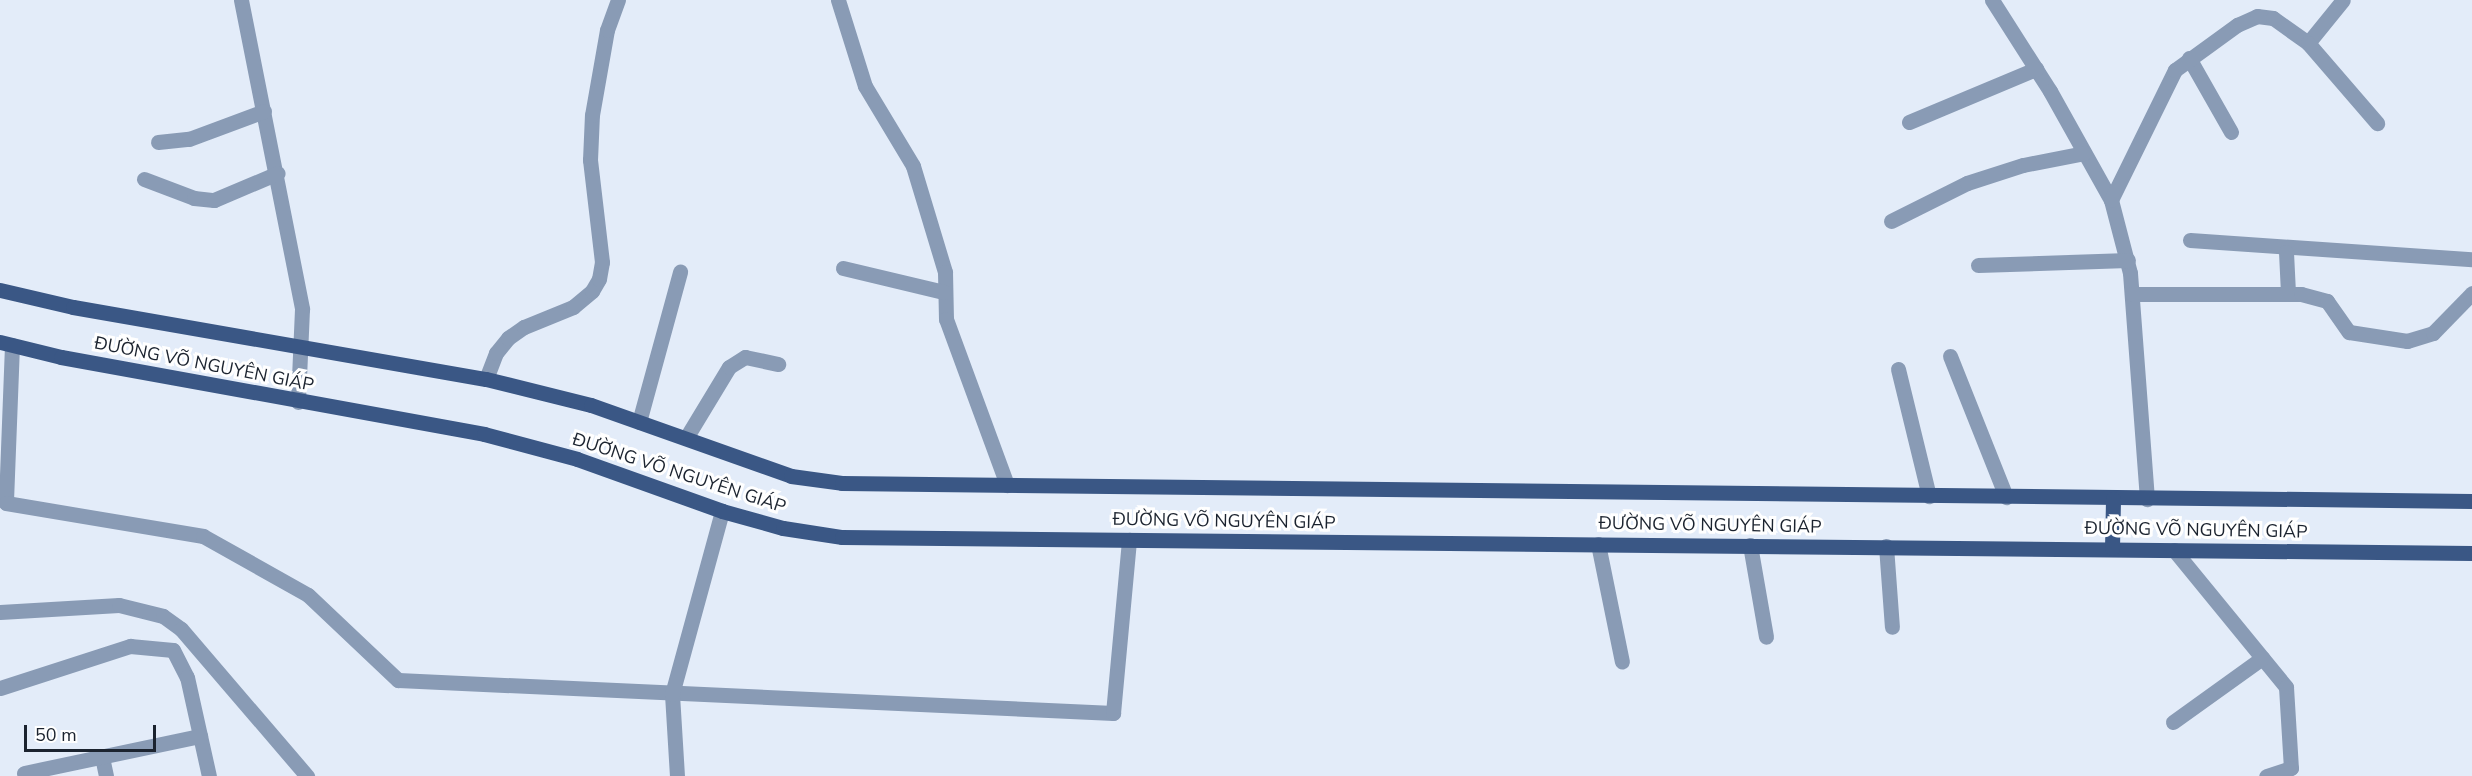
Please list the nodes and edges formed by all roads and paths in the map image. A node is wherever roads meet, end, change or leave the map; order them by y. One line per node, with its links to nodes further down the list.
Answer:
1 (241, 0): 9 (street)
2 (618, 0): 36 (street)
3 (838, 0): 27 (street)
4 (1992, 0): 8 (street)
5 (2343, 0): 6 (street)
6 (2308, 43): 7 (street); 11 (street)
7 (2189, 58): 12 (street); 17 (street)
8 (2036, 69): 10 (street); 14 (street)
9 (264, 111): 13 (street); 15 (street)
10 (1909, 122)
11 (2377, 123)
12 (2232, 132)
13 (158, 142)
14 (2084, 153): 17 (street); 18 (street)
15 (278, 173): 16 (street); 32 (street)
16 (144, 179)
17 (2111, 200): 22 (street)
18 (1891, 221)
19 (2190, 240): 21 (street)
20 (2286, 252): 28 (street)
21 (2472, 259)
22 (2128, 260): 23 (street); 30 (street)
23 (1978, 265)
24 (843, 268): 27 (street)
25 (680, 272): 38 (street)
26 (0, 290): 32 (main road, ĐƯỜNG VÕ NGUYÊN GIÁP)
27 (944, 292): 40 (street)
28 (2288, 293): 29 (street); 30 (street)
29 (2472, 293)
30 (2133, 294): 44 (street)
31 (6, 343): 37 (main road, ĐƯỜNG VÕ NGUYÊN GIÁP); 60 (street)
32 (302, 346): 36 (main road, ĐƯỜNG VÕ NGUYÊN GIÁP); 37 (street)
33 (1950, 356): 42 (street)
34 (778, 364): 39 (street)
35 (1899, 369): 41 (street)
36 (486, 379): 38 (main road, ĐƯỜNG VÕ NGUYÊN GIÁP)
37 (298, 402): 46 (main road, ĐƯỜNG VÕ NGUYÊN GIÁP)
38 (639, 422): 39 (main road, ĐƯỜNG VÕ NGUYÊN GIÁP)
39 (686, 438): 40 (main road, ĐƯỜNG VÕ NGUYÊN GIÁP)
40 (1006, 485): 41 (main road, ĐƯỜNG VÕ NGUYÊN GIÁP)
41 (1929, 496): 42 (main road, ĐƯỜNG VÕ NGUYÊN GIÁP)
42 (2006, 497): 43 (main road, ĐƯỜNG VÕ NGUYÊN GIÁP)
43 (2113, 499): 44 (main road, ĐƯỜNG VÕ NGUYÊN GIÁP); 51 (main road)
44 (2146, 499): 45 (main road, ĐƯỜNG VÕ NGUYÊN GIÁP)
45 (2472, 501)
46 (722, 511): 47 (main road, ĐƯỜNG VÕ NGUYÊN GIÁP); 60 (street)
47 (1129, 540): 48 (main road, ĐƯỜNG VÕ NGUYÊN GIÁP); 60 (street)
48 (1598, 543): 49 (main road, ĐƯỜNG VÕ NGUYÊN GIÁP); 58 (street)
49 (1750, 545): 50 (main road, ĐƯỜNG VÕ NGUYÊN GIÁP); 56 (street)
50 (1886, 546): 51 (main road, ĐƯỜNG VÕ NGUYÊN GIÁP); 55 (street)
51 (2112, 548): 52 (main road, ĐƯỜNG VÕ NGUYÊN GIÁP)
52 (2174, 550): 53 (main road, ĐƯỜNG VÕ NGUYÊN GIÁP); 57 (street)
53 (2472, 553)
54 (0, 612): 67 (street)
55 (1892, 627)
56 (1766, 637)
57 (2262, 658): 61 (street); 69 (street)
58 (1622, 662)
59 (0, 687): 62 (street)
60 (672, 694): 68 (street)
61 (2173, 722)
62 (200, 736): 63 (street); 66 (street)
63 (102, 757): 64 (street); 65 (street)
64 (24, 773)
65 (106, 776)
66 (209, 776)
67 (307, 776)
68 (677, 776)
69 (2266, 776)

